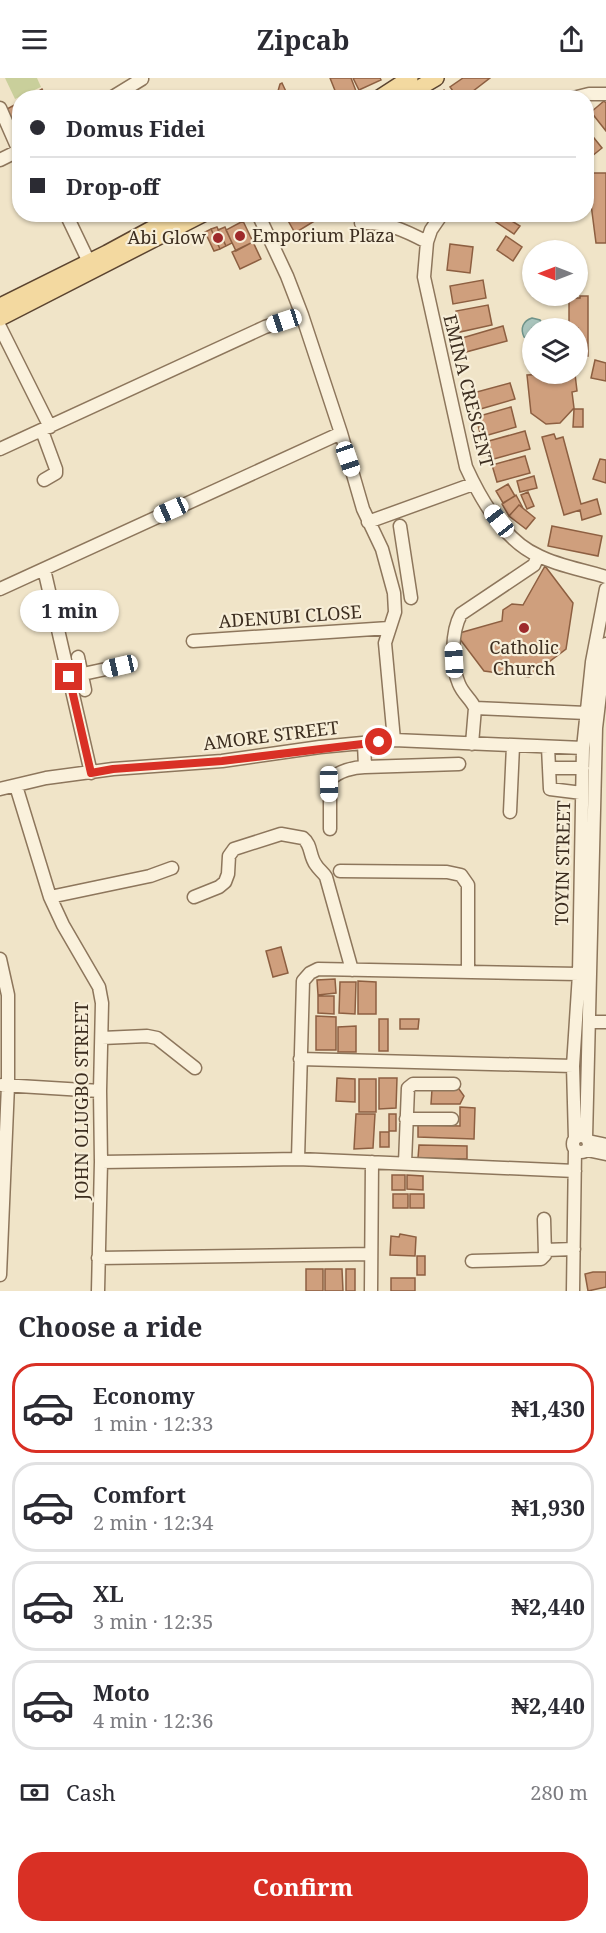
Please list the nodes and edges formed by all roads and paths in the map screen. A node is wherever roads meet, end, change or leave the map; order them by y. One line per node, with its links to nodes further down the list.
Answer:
1 (410, 78): 5 (main road)
2 (436, 78): 6 (main road)
3 (142, 79): 4 (street)
4 (124, 90)
5 (391, 90)
6 (416, 90)
7 (0, 108): 8 (street)
8 (12, 135)
9 (70, 222): 16 (street)
10 (164, 222): 16 (main road)
11 (187, 222): 19 (main road)
12 (262, 222): 18 (street)
13 (436, 222): 15 (street, EMINA CRESCENT)
14 (361, 223): 15 (street)
15 (427, 242): 25 (street, EMINA CRESCENT)
16 (89, 262): 17 (main road)
17 (0, 306)
18 (302, 315): 21 (street); 22 (street)
19 (0, 318)
20 (0, 327): 21 (street)
21 (46, 429): 23 (street); 24 (street)
22 (341, 433): 26 (street); 31 (street)
23 (0, 449)
24 (44, 480)
25 (473, 484): 26 (street); 30 (street, EMINA CRESCENT)
26 (368, 522): 29 (street)
27 (400, 526): 28 (street)
28 (403, 545): 29 (street); 35 (street)
29 (382, 549): 36 (street)
30 (538, 556): 32 (street, EMINA CRESCENT); 43 (street)
31 (44, 568): 33 (street); 41 (street)
32 (606, 577)
33 (0, 589)
34 (606, 589): 44 (street, TOYIN STREET)
35 (411, 598)
36 (389, 628): 37 (street, ADENUBI CLOSE); 45 (street)
37 (193, 641)
38 (606, 644): 70 (street, TOYIN STREET)
39 (78, 657): 41 (street)
40 (120, 666): 41 (street)
41 (75, 676): 42 (street); 55 (street)
42 (85, 690)
43 (475, 708): 44 (street); 47 (street)
44 (586, 714): 50 (street, TOYIN STREET)
45 (393, 740): 46 (street, AMORE STREET); 47 (street, AMORE STREET)
46 (364, 743): 52 (street); 55 (street, AMORE STREET)
47 (472, 744): 48 (street, AMORE STREET)
48 (513, 746): 49 (street, AMORE STREET); 59 (street)
49 (548, 747): 50 (street, AMORE STREET); 53 (street)
50 (583, 748): 54 (street, TOYIN STREET)
51 (459, 764): 52 (street)
52 (365, 767): 60 (street)
53 (555, 768): 54 (street); 58 (street)
54 (583, 768): 58 (street, TOYIN STREET)
55 (91, 773): 56 (street, AMORE STREET)
56 (16, 786): 57 (street, AMORE STREET); 63 (street, JOHN OLUGBO STREET)
57 (0, 789)
58 (582, 793): 68 (street, TOYIN STREET)
59 (510, 812)
60 (330, 829)
61 (172, 868): 63 (street)
62 (340, 870): 67 (street)
63 (50, 897): 72 (street, JOHN OLUGBO STREET)
64 (194, 897): 66 (street)
65 (0, 958): 69 (street)
66 (352, 970): 67 (street); 73 (street)
67 (468, 971): 68 (street)
68 (579, 974): 74 (street, TOYIN STREET)
69 (3, 979): 77 (street)
70 (590, 1022): 71 (street); 81 (street, TOYIN STREET)
71 (606, 1022)
72 (102, 1038): 75 (street); 78 (street, JOHN OLUGBO STREET)
73 (300, 1059): 74 (street); 84 (street)
74 (573, 1066): 81 (street, TOYIN STREET)
75 (195, 1068)
76 (454, 1084): 79 (street)
77 (4, 1085): 78 (street); 95 (street)
78 (100, 1091): 85 (street, JOHN OLUGBO STREET)
79 (406, 1119): 80 (street); 87 (street)
80 (452, 1119)
81 (582, 1145): 82 (street); 83 (street); 88 (street, TOYIN STREET)
82 (606, 1145)
83 (606, 1154)
84 (298, 1159): 85 (street); 86 (street)
85 (101, 1162): 93 (street, JOHN OLUGBO STREET)
86 (372, 1162): 87 (street); 92 (street)
87 (405, 1163): 88 (street)
88 (575, 1169): 90 (street, TOYIN STREET)
89 (544, 1219): 91 (street)
90 (574, 1249): 91 (street); 98 (street, TOYIN STREET)
91 (545, 1250): 94 (street)
92 (371, 1254): 93 (street); 97 (street)
93 (99, 1258): 96 (street, JOHN OLUGBO STREET)
94 (472, 1261)
95 (0, 1275)
96 (98, 1291)
97 (371, 1291)
98 (573, 1291)

